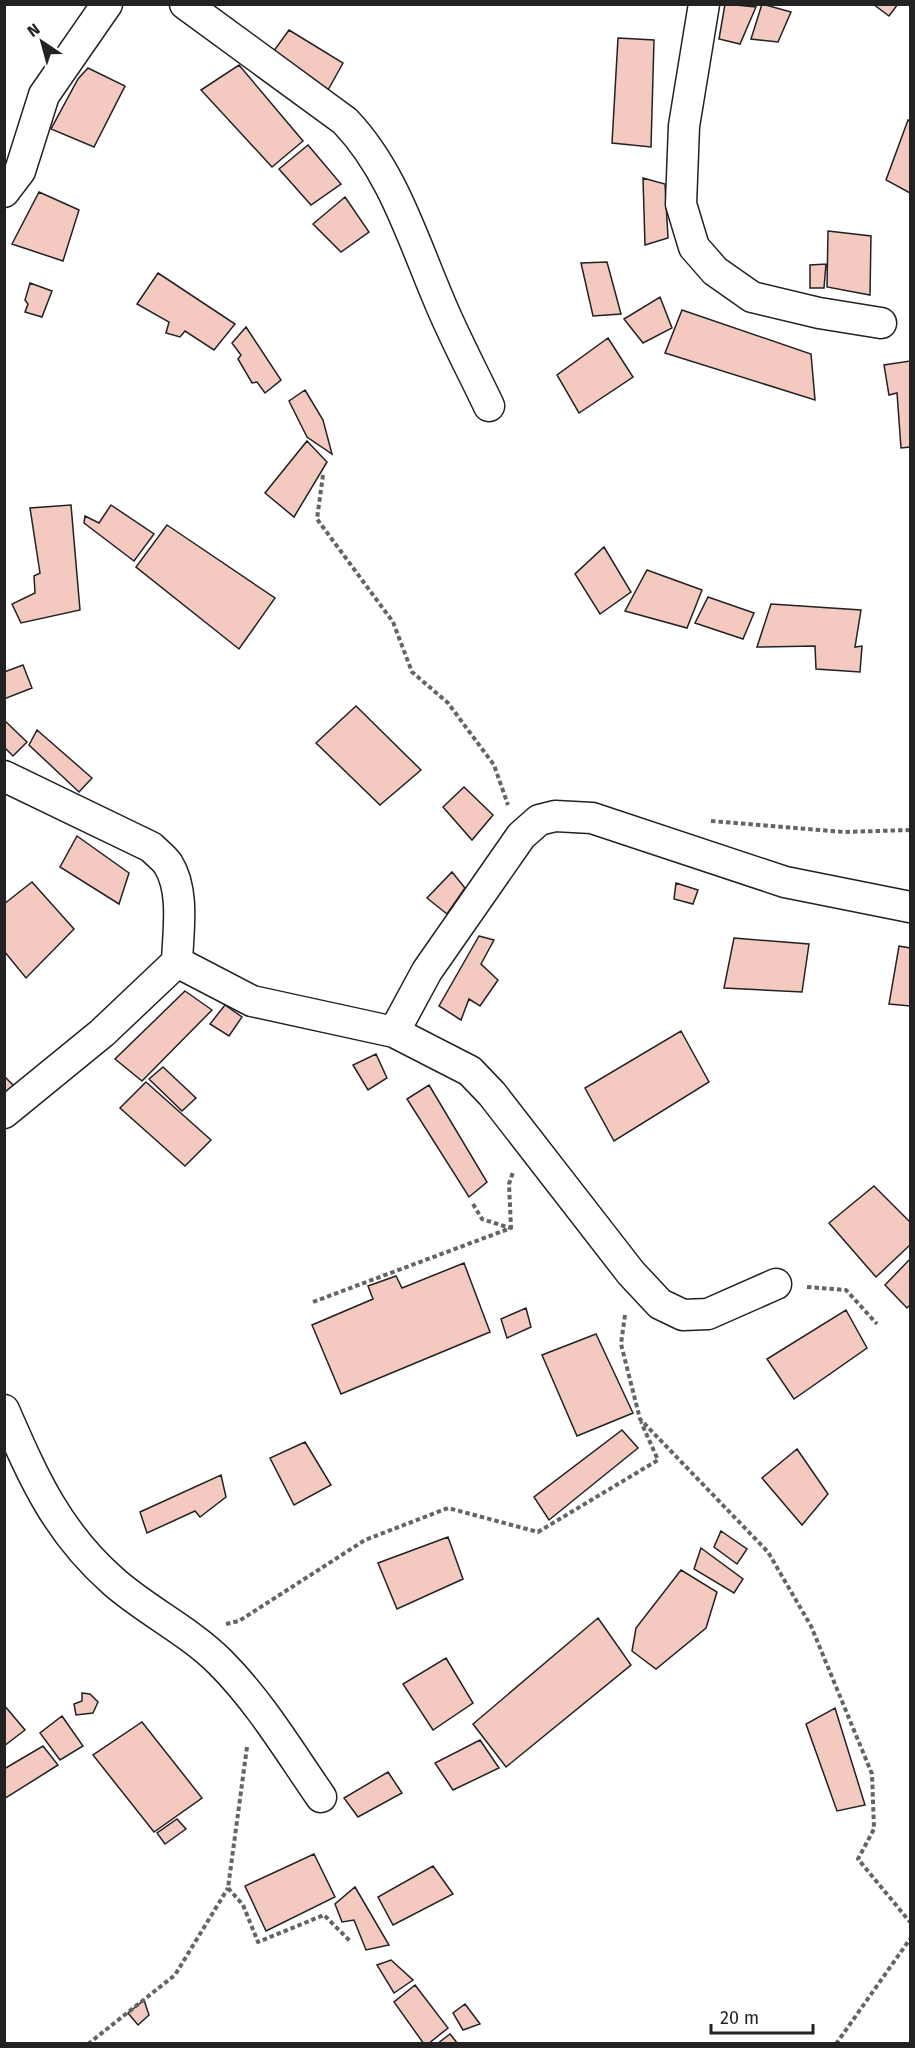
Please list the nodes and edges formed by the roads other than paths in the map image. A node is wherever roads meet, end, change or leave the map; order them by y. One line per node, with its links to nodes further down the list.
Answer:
1 (107, 4): 4 (street)
2 (185, 4): 6 (street)
3 (704, 4): 5 (street)
4 (4, 192)
5 (881, 323)
6 (489, 406)
7 (4, 776): 9 (street)
8 (910, 907): 10 (street)
9 (177, 962): 10 (street); 11 (street)
10 (394, 1032): 12 (street)
11 (4, 1113)
12 (776, 1284)
13 (4, 1410): 14 (street)
14 (321, 1797)

